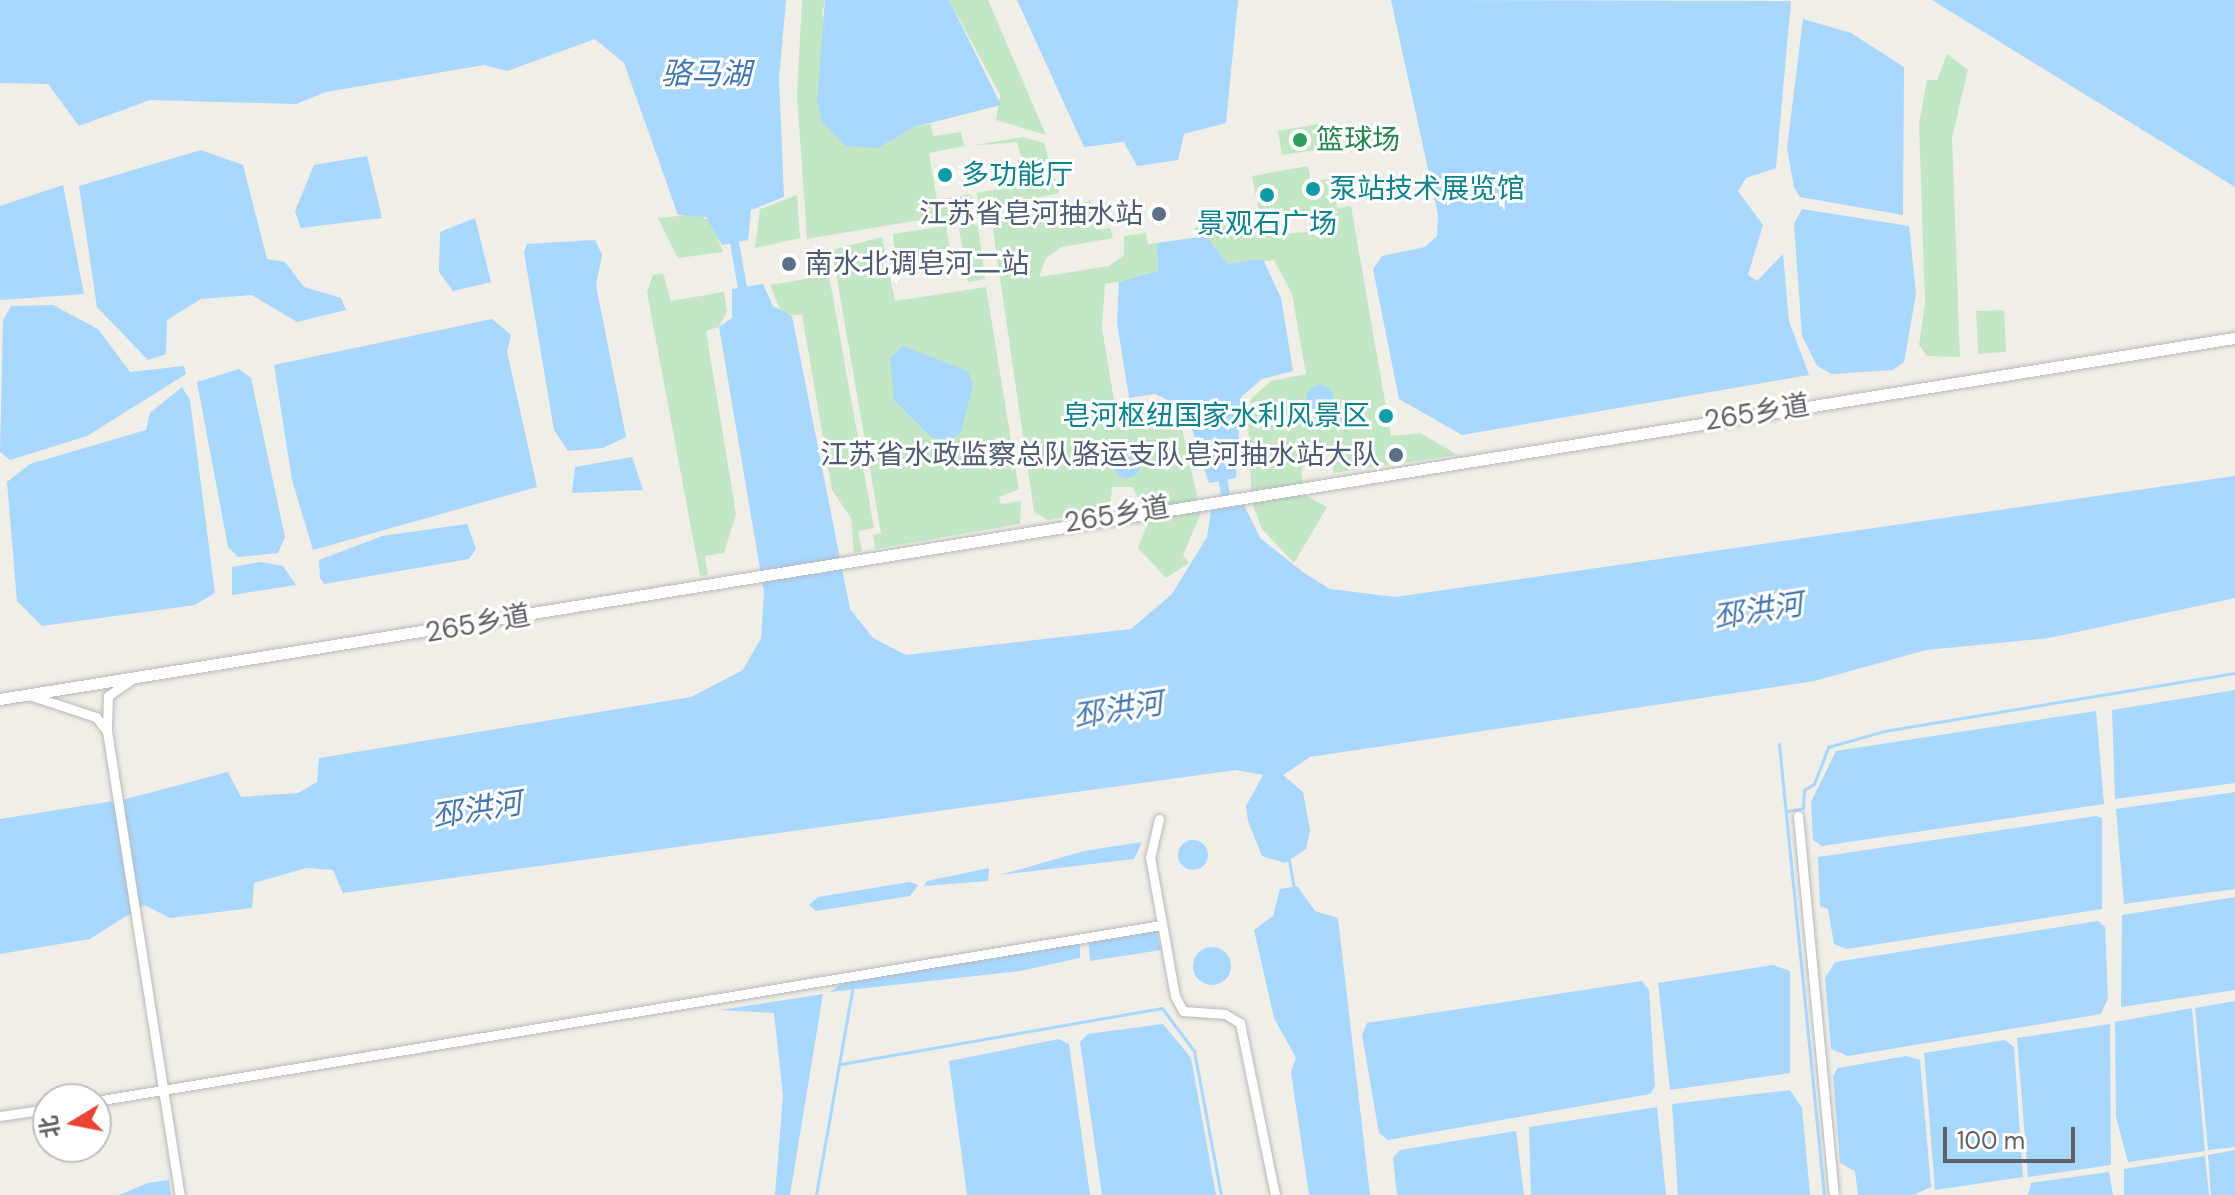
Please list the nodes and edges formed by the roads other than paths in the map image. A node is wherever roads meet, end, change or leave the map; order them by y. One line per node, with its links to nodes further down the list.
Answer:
1 (2235, 338): 2 (street, 265乡道)
2 (132, 679): 3 (street, 265乡道); 5 (street)
3 (28, 695): 4 (street, 265乡道); 5 (street)
4 (0, 699)
5 (107, 731): 9 (street)
6 (1798, 816): 15 (street)
7 (1159, 819): 8 (street)
8 (1162, 925): 9 (street); 14 (street)
9 (165, 1089): 10 (street); 13 (street)
10 (112, 1098)
11 (32, 1111): 12 (street)
12 (0, 1116)
13 (180, 1195)
14 (1275, 1195)
15 (1834, 1195)

